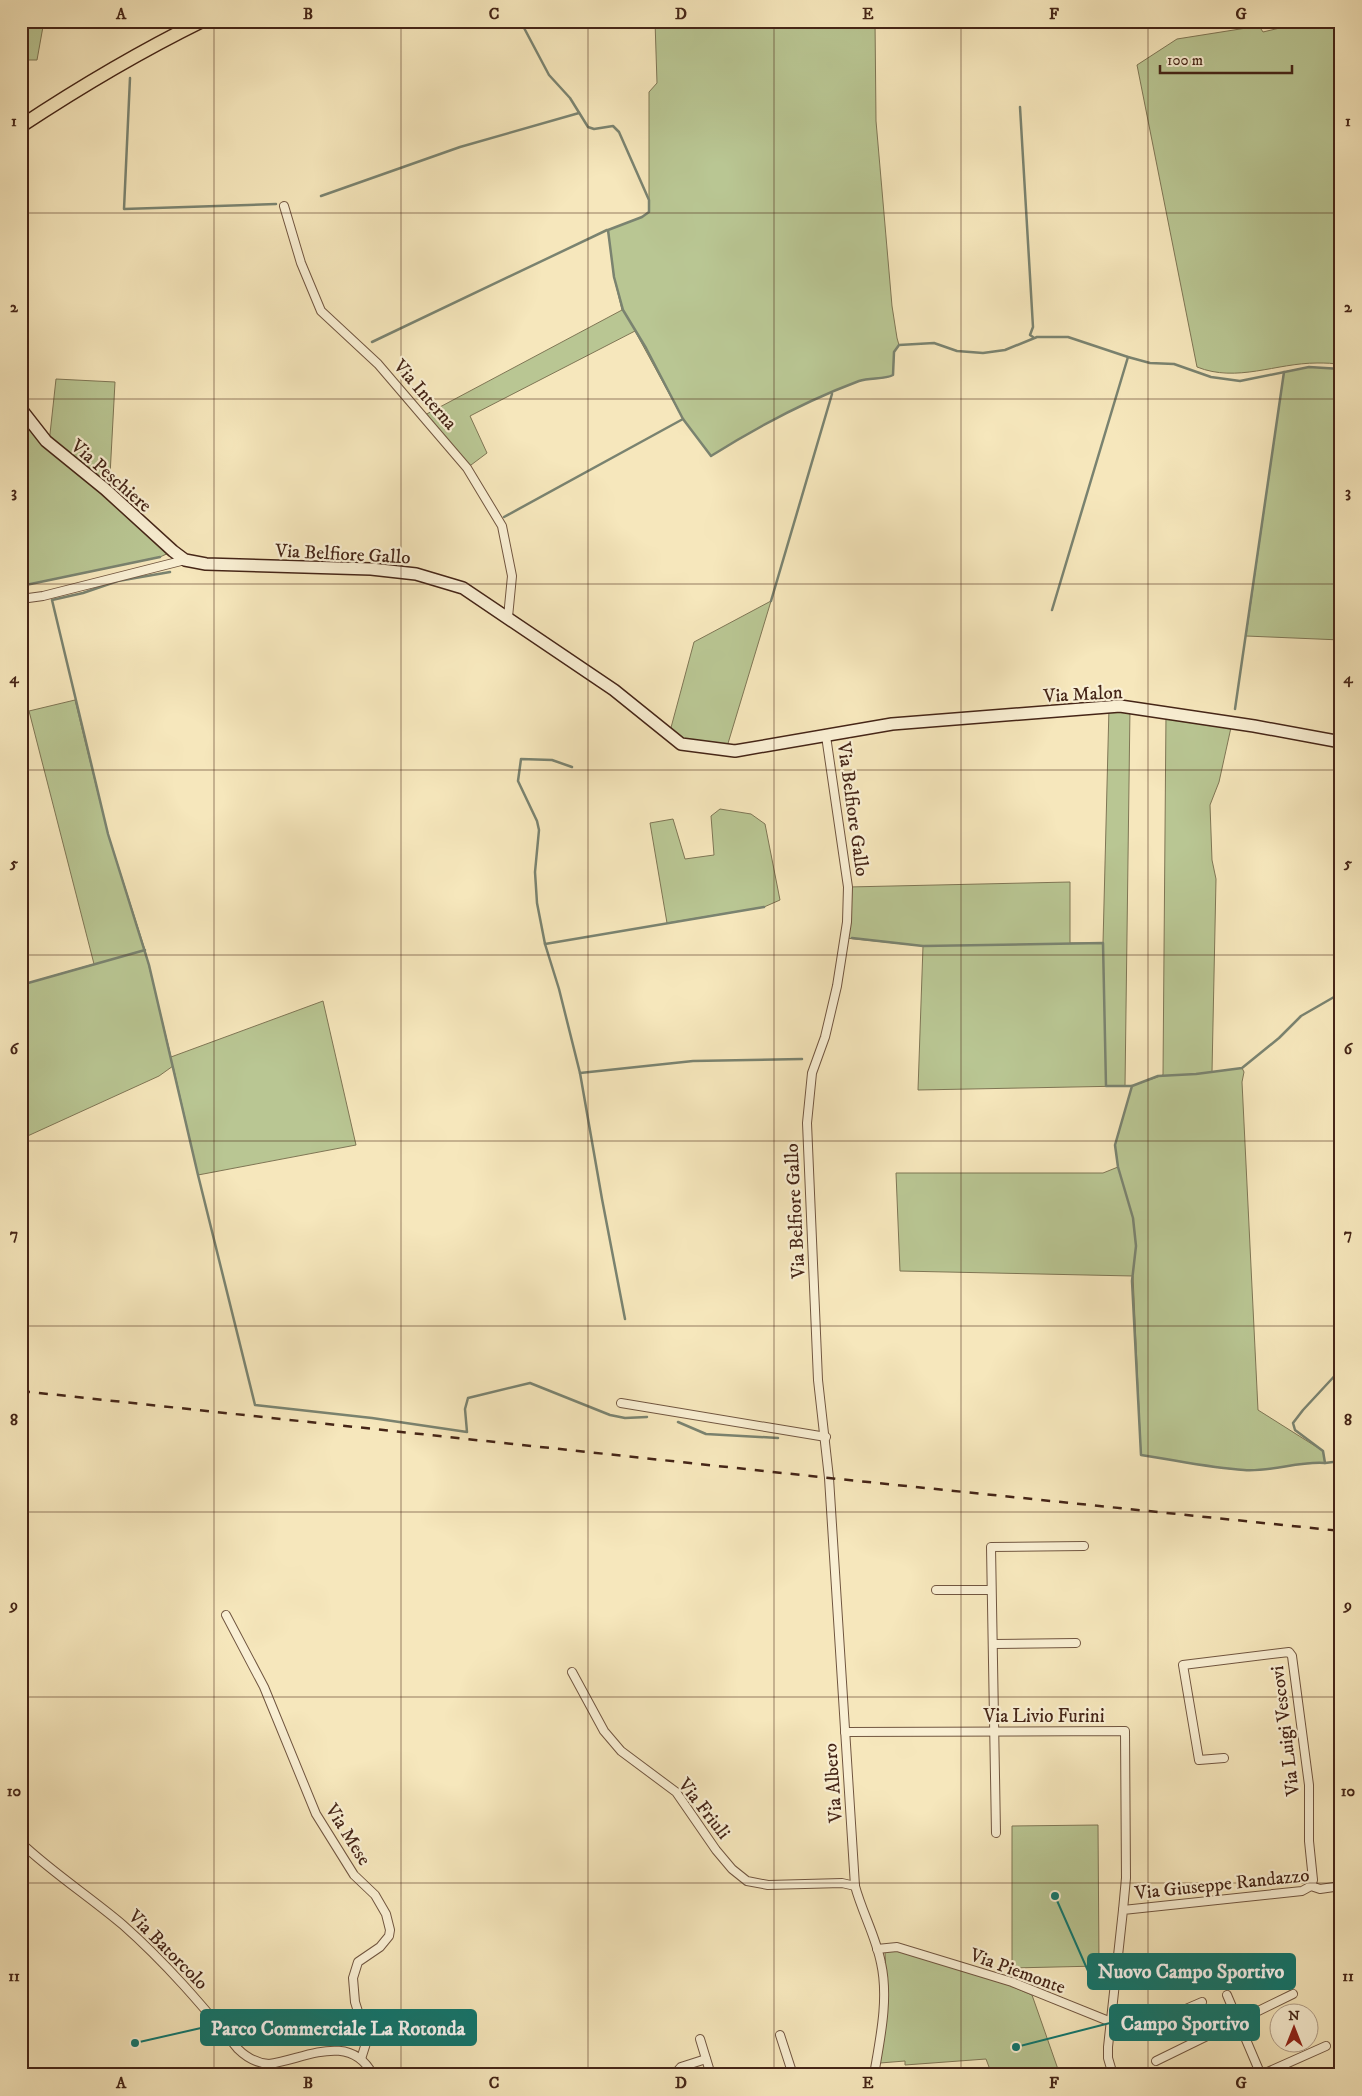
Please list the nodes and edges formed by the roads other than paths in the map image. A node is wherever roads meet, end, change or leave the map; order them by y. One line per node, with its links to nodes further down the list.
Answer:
1 (202, 21): 2 (main road)
2 (21, 126)
3 (284, 206): 8 (street, Via Interna)
4 (21, 409): 5 (street, Via Peschiere)
5 (185, 560): 6 (street, Via Peschiere); 7 (street, Via Peschiere)
6 (206, 564): 8 (street, Via Belfiore Gallo)
7 (21, 599)
8 (508, 617): 9 (street, Via Belfiore Gallo)
9 (826, 736): 10 (street, Via Malon); 12 (street, Via Belfiore Gallo)
10 (1341, 742)
11 (622, 1403): 12 (street)
12 (826, 1437): 13 (street, Via Belfiore Gallo)
13 (830, 1484): 21 (street, Via Albero)
14 (1084, 1546): 16 (street)
15 (936, 1590): 16 (street)
16 (992, 1590): 19 (street)
17 (226, 1615): 39 (street, Via Mese)
18 (1076, 1643): 19 (street)
19 (993, 1644): 22 (street)
20 (572, 1672): 26 (street, Via Friuli)
21 (845, 1732): 22 (street, Via Livio Furini); 26 (street, Via Albero)
22 (995, 1732): 24 (street); 29 (street, Via Livio Furini)
23 (1224, 1758): 27 (street, Via Luigi Vescovi)
24 (996, 1833)
25 (21, 1843): 39 (street, Via Batorcolo)
26 (855, 1886): 30 (street, Via Albero)
27 (1311, 1886): 28 (street, Via Giuseppe Randazzo); 29 (street, Via Giuseppe Randazzo)
28 (1341, 1886)
29 (1123, 1910): 35 (street, Via Giuseppe Randazzo)
30 (878, 1949): 35 (street, Via Piemonte); 46 (street, Via Albero)
31 (1293, 1994): 34 (street)
32 (1227, 1995): 34 (street)
33 (1202, 2002): 35 (street, Via Piemonte)
34 (1238, 2020): 41 (street); 48 (street)
35 (1109, 2022): 47 (street, Via Giuseppe Randazzo)
36 (780, 2035): 45 (street)
37 (700, 2039): 40 (street)
38 (1326, 2046): 48 (street)
39 (361, 2059): 42 (street)
40 (706, 2059): 43 (street); 44 (street)
41 (1156, 2061)
42 (373, 2075)
43 (674, 2075)
44 (711, 2075)
45 (793, 2075)
46 (874, 2075)
47 (1113, 2075)
48 (1261, 2075)

